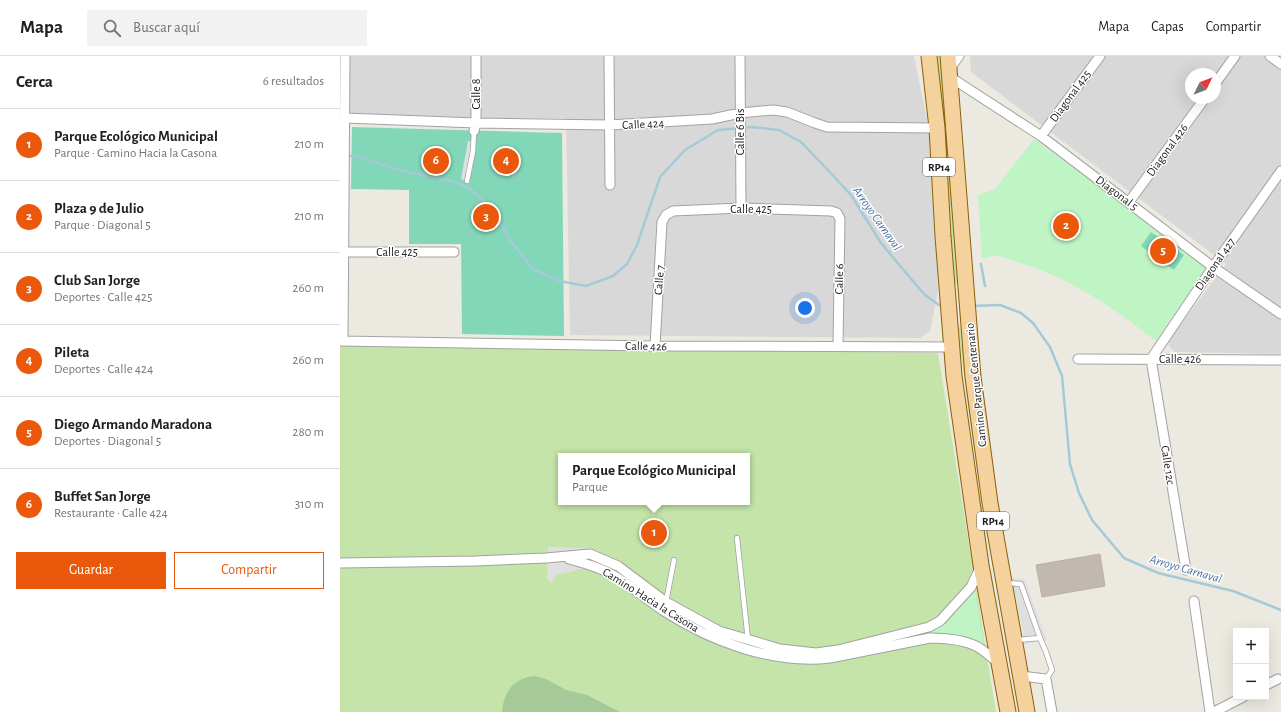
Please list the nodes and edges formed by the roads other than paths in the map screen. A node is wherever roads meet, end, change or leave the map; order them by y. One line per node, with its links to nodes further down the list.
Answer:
1 (345, 56): 14 (street)
2 (476, 56): 16 (street, Calle 8)
3 (609, 56): 15 (street)
4 (740, 56): 13 (street, Calle 6 Bis)
5 (929, 56): 17 (main road, Camino Parque Centenario / RP14)
6 (1100, 56): 18 (street, Diagonal 425)
7 (1235, 56): 11 (street)
8 (1270, 56): 10 (street)
9 (951, 64): 18 (street, Diagonal 5); 42 (main road, Camino Parque Centenario / RP14)
10 (1281, 64)
11 (1221, 76)
12 (1201, 104): 22 (street, Diagonal 426)
13 (740, 115): 15 (street, Calle 424); 17 (street, Calle 424); 23 (street, Calle 6 Bis)
14 (345, 118): 16 (street, Calle 424); 26 (street)
15 (610, 126): 16 (street, Calle 424); 21 (street)
16 (475, 127): 20 (lane)
17 (937, 128): 30 (main road, Camino Parque Centenario / RP14)
18 (1041, 136): 22 (street, Diagonal 5)
19 (1281, 171): 28 (street, Diagonal 427)
20 (467, 181)
21 (610, 185)
22 (1129, 202): 28 (street, Diagonal 5)
23 (740, 208): 24 (street, Calle 425); 25 (street, Calle 425)
24 (837, 213): 33 (street, Calle 6)
25 (666, 215): 32 (street, Calle 7)
26 (341, 252): 27 (street, Calle 425); 31 (street)
27 (454, 252)
28 (1213, 267): 29 (street, Diagonal 5); 35 (street, Diagonal 427)
29 (1281, 314)
30 (951, 340): 33 (street, Calle 426); 40 (main road, Camino Parque Centenario / RP14)
31 (341, 341): 32 (street, Calle 426)
32 (654, 346): 33 (street, Calle 426)
33 (838, 346)
34 (1078, 359): 35 (street, Calle 426)
35 (1151, 359): 36 (street, Calle 426); 41 (street, Calle 12c)
36 (1281, 360)
37 (737, 538): 47 (lane)
38 (674, 560): 44 (lane)
39 (340, 563): 44 (street, Camino Hacia la Casona)
40 (981, 565): 48 (street, Camino Hacia la Casona); 49 (main road, Camino Parque Centenario / RP14)
41 (1186, 570)
42 (1004, 583): 45 (lane); 46 (main road, Camino Parque Centenario / RP14)
43 (1194, 601): 58 (street)
44 (669, 607): 47 (street, Camino Hacia la Casona)
45 (1040, 638): 46 (lane); 51 (lane)
46 (1015, 641): 50 (main road, Camino Parque Centenario / RP14)
47 (745, 642): 48 (street, Camino Hacia la Casona)
48 (834, 654): 49 (street, Camino Hacia la Casona)
49 (999, 663): 55 (main road, Camino Parque Centenario / RP14)
50 (1021, 676): 51 (street); 56 (main road, Camino Parque Centenario / RP14)
51 (1046, 679): 57 (street)
52 (1278, 679): 53 (street)
53 (1269, 684)
54 (1237, 700): 59 (street)
55 (1008, 712)
56 (1027, 712)
57 (1052, 712)
58 (1210, 712)
59 (1214, 712)

